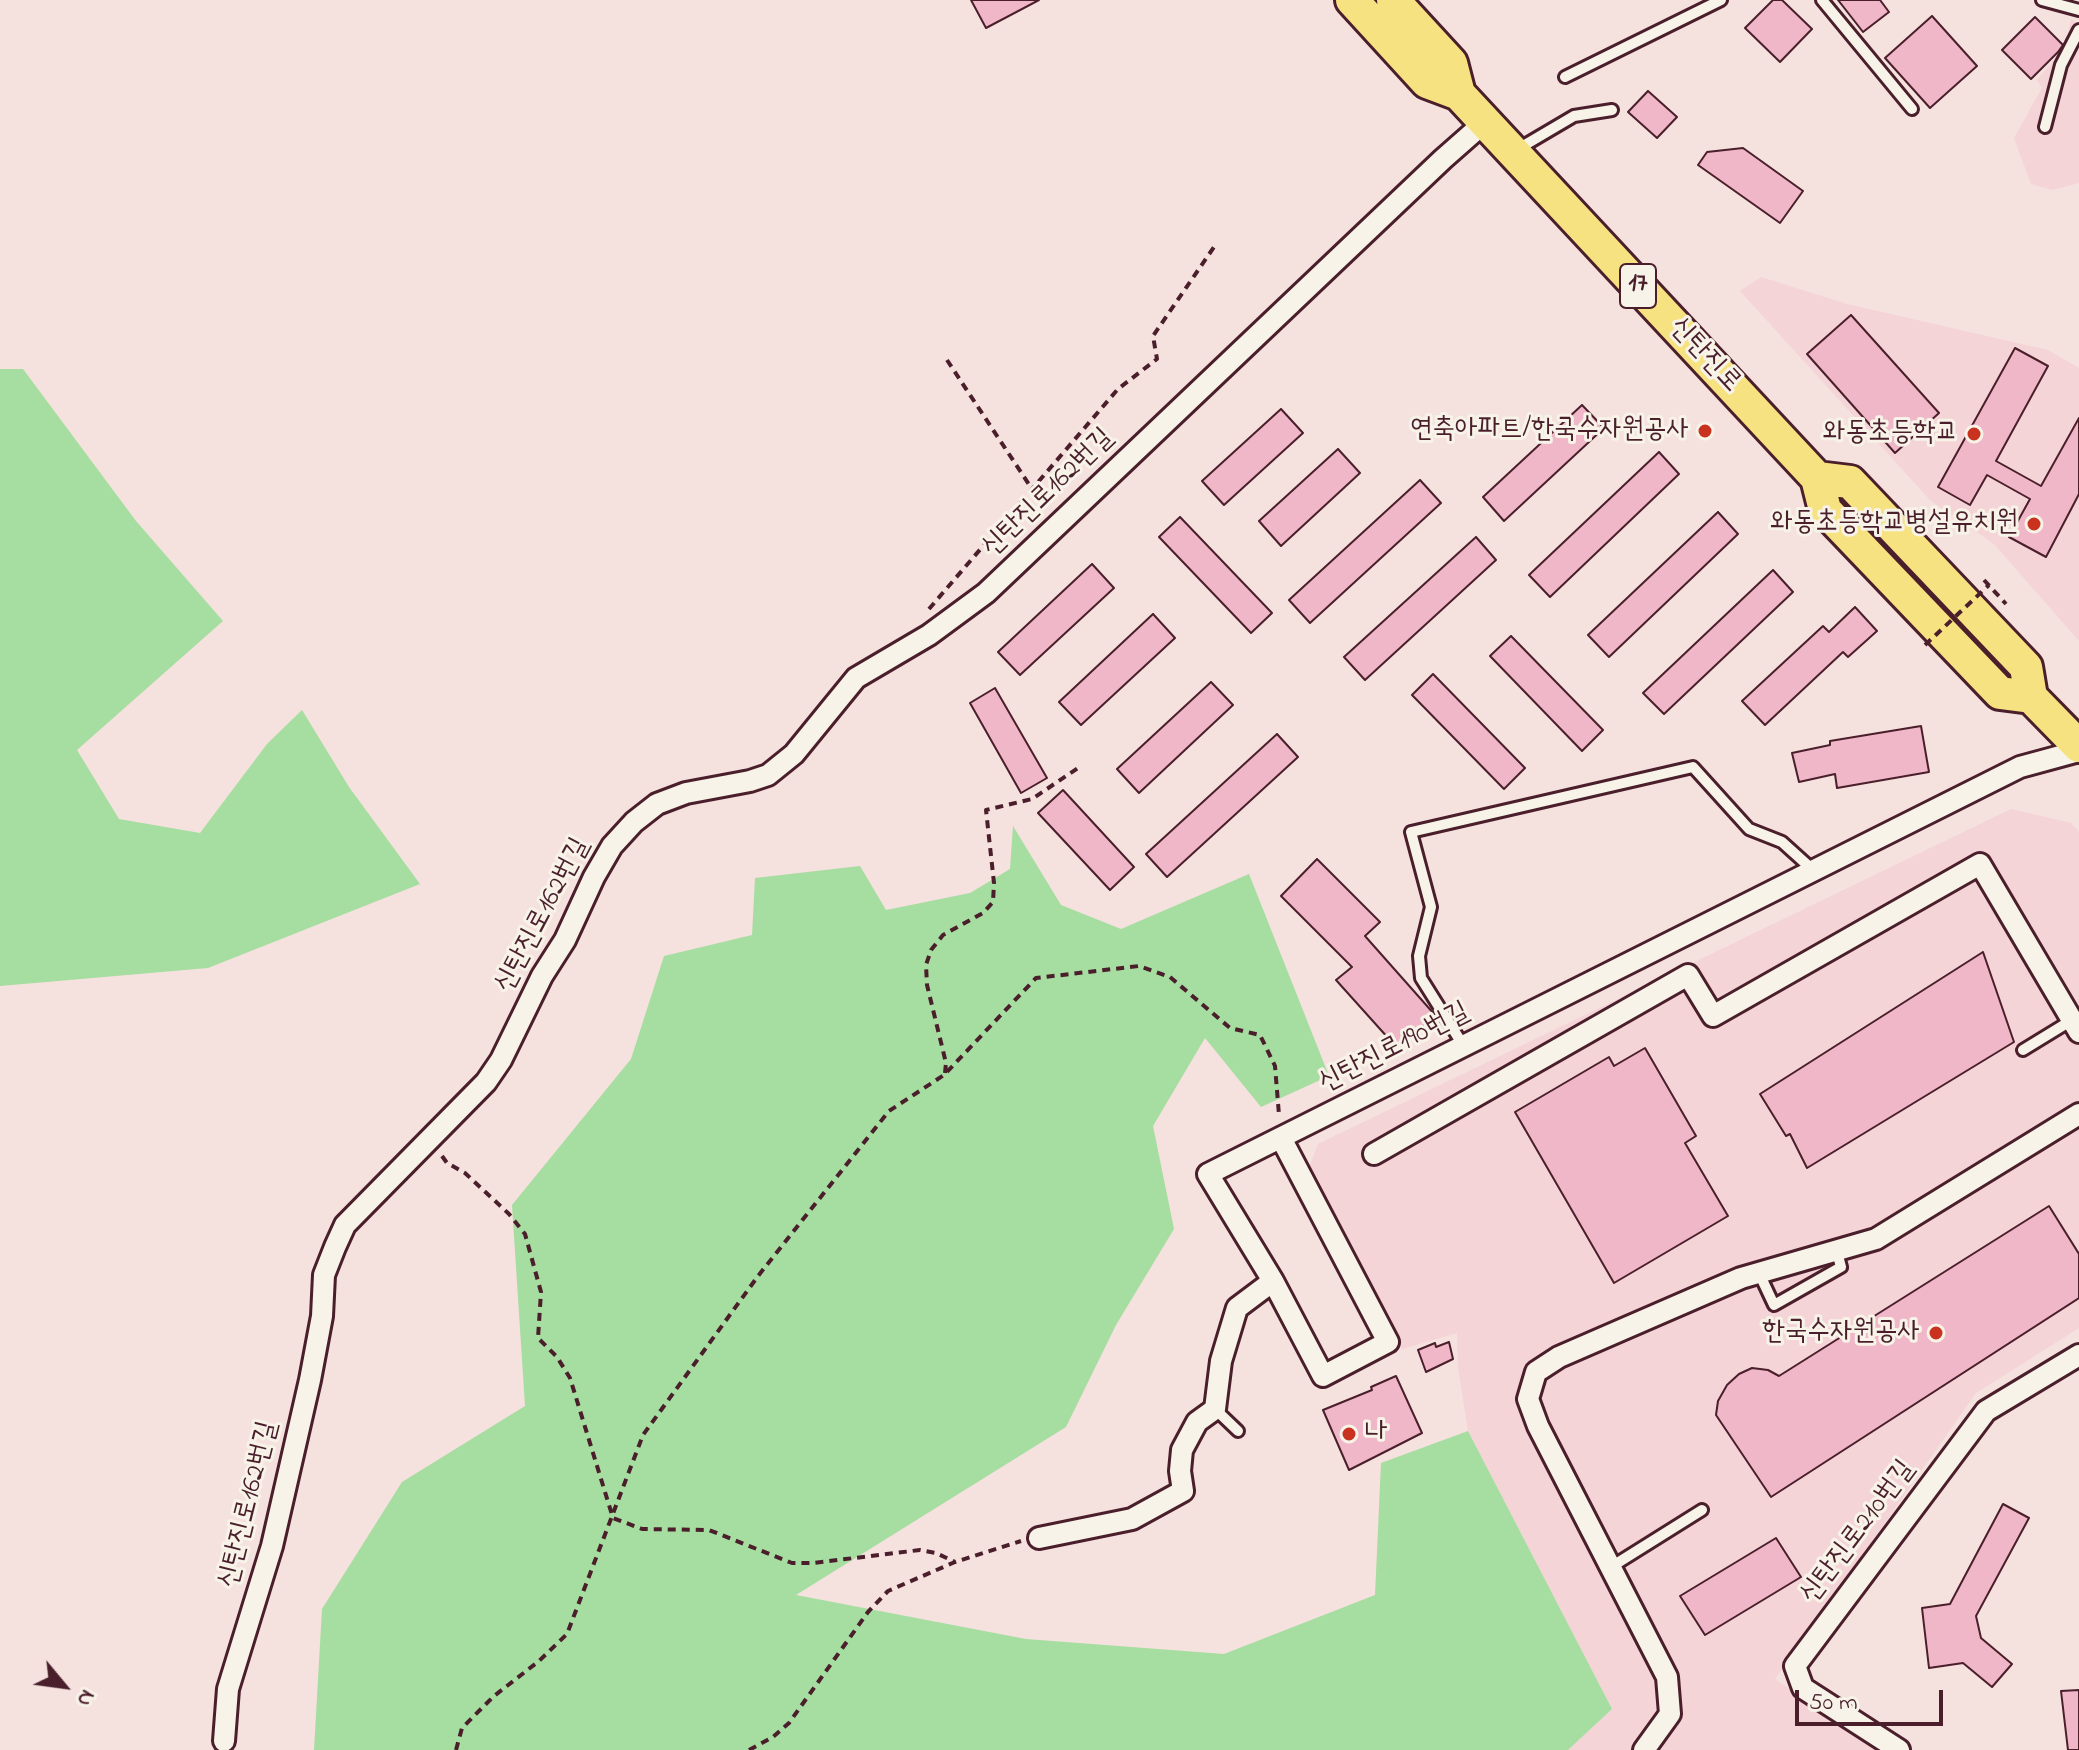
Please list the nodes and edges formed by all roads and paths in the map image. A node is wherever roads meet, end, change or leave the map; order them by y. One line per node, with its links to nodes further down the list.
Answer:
1 (1352, 0): 9 (main road, 신탄진로 / 17)
2 (1393, 0): 9 (main road, 신탄진로 / 17)
3 (1721, 0): 8 (lane)
4 (1822, 0): 10 (lane)
5 (2042, 0): 6 (lane)
6 (2079, 10)
7 (2079, 30): 13 (lane)
8 (1565, 77)
9 (1459, 94): 12 (main road, 신탄진로 / 17)
10 (1912, 109)
11 (1612, 110): 14 (lane)
12 (1485, 122): 14 (main road, 신탄진로 / 17); 32 (street, 신탄진로162번길)
13 (2045, 127)
14 (1513, 152): 23 (main road, 신탄진로 / 17)
15 (1214, 247): 17 (path)
16 (947, 360): 17 (path)
17 (1032, 489): 21 (path)
18 (1984, 580): 19 (path, bridge)
19 (1989, 585): 20 (path); 22 (path, bridge)
20 (2006, 604)
21 (925, 614)
22 (1925, 645)
23 (2079, 749): 25 (street, 신탄진로190번길)
24 (1081, 766): 29 (path)
25 (1813, 870): 27 (street, 신탄진로190번길); 27 (lane)
26 (2075, 1026): 28 (lane); 33 (street)
27 (1463, 1045): 31 (street, 신탄진로190번길)
28 (2023, 1050)
29 (944, 1075): 31 (path); 41 (path)
30 (2079, 1114): 34 (street)
31 (1281, 1138): 36 (street, 신탄진로190번길); 36 (street)
32 (426, 1145): 41 (path); 45 (street, 신탄진로162번길)
33 (1374, 1154)
34 (1837, 1252): 35 (street); 35 (lane)
35 (1759, 1273): 44 (street)
36 (1273, 1281): 38 (street)
37 (2079, 1355): 49 (street, 신탄진로210번길)
38 (1215, 1409): 39 (lane); 42 (street)
39 (1238, 1431)
40 (1702, 1510): 44 (lane)
41 (613, 1518): 43 (path); 46 (path)
42 (1039, 1538): 43 (path)
43 (955, 1562): 47 (path)
44 (1611, 1567): 48 (street)
45 (224, 1741)
46 (456, 1750)
47 (749, 1750)
48 (1644, 1750)
49 (1899, 1750)

